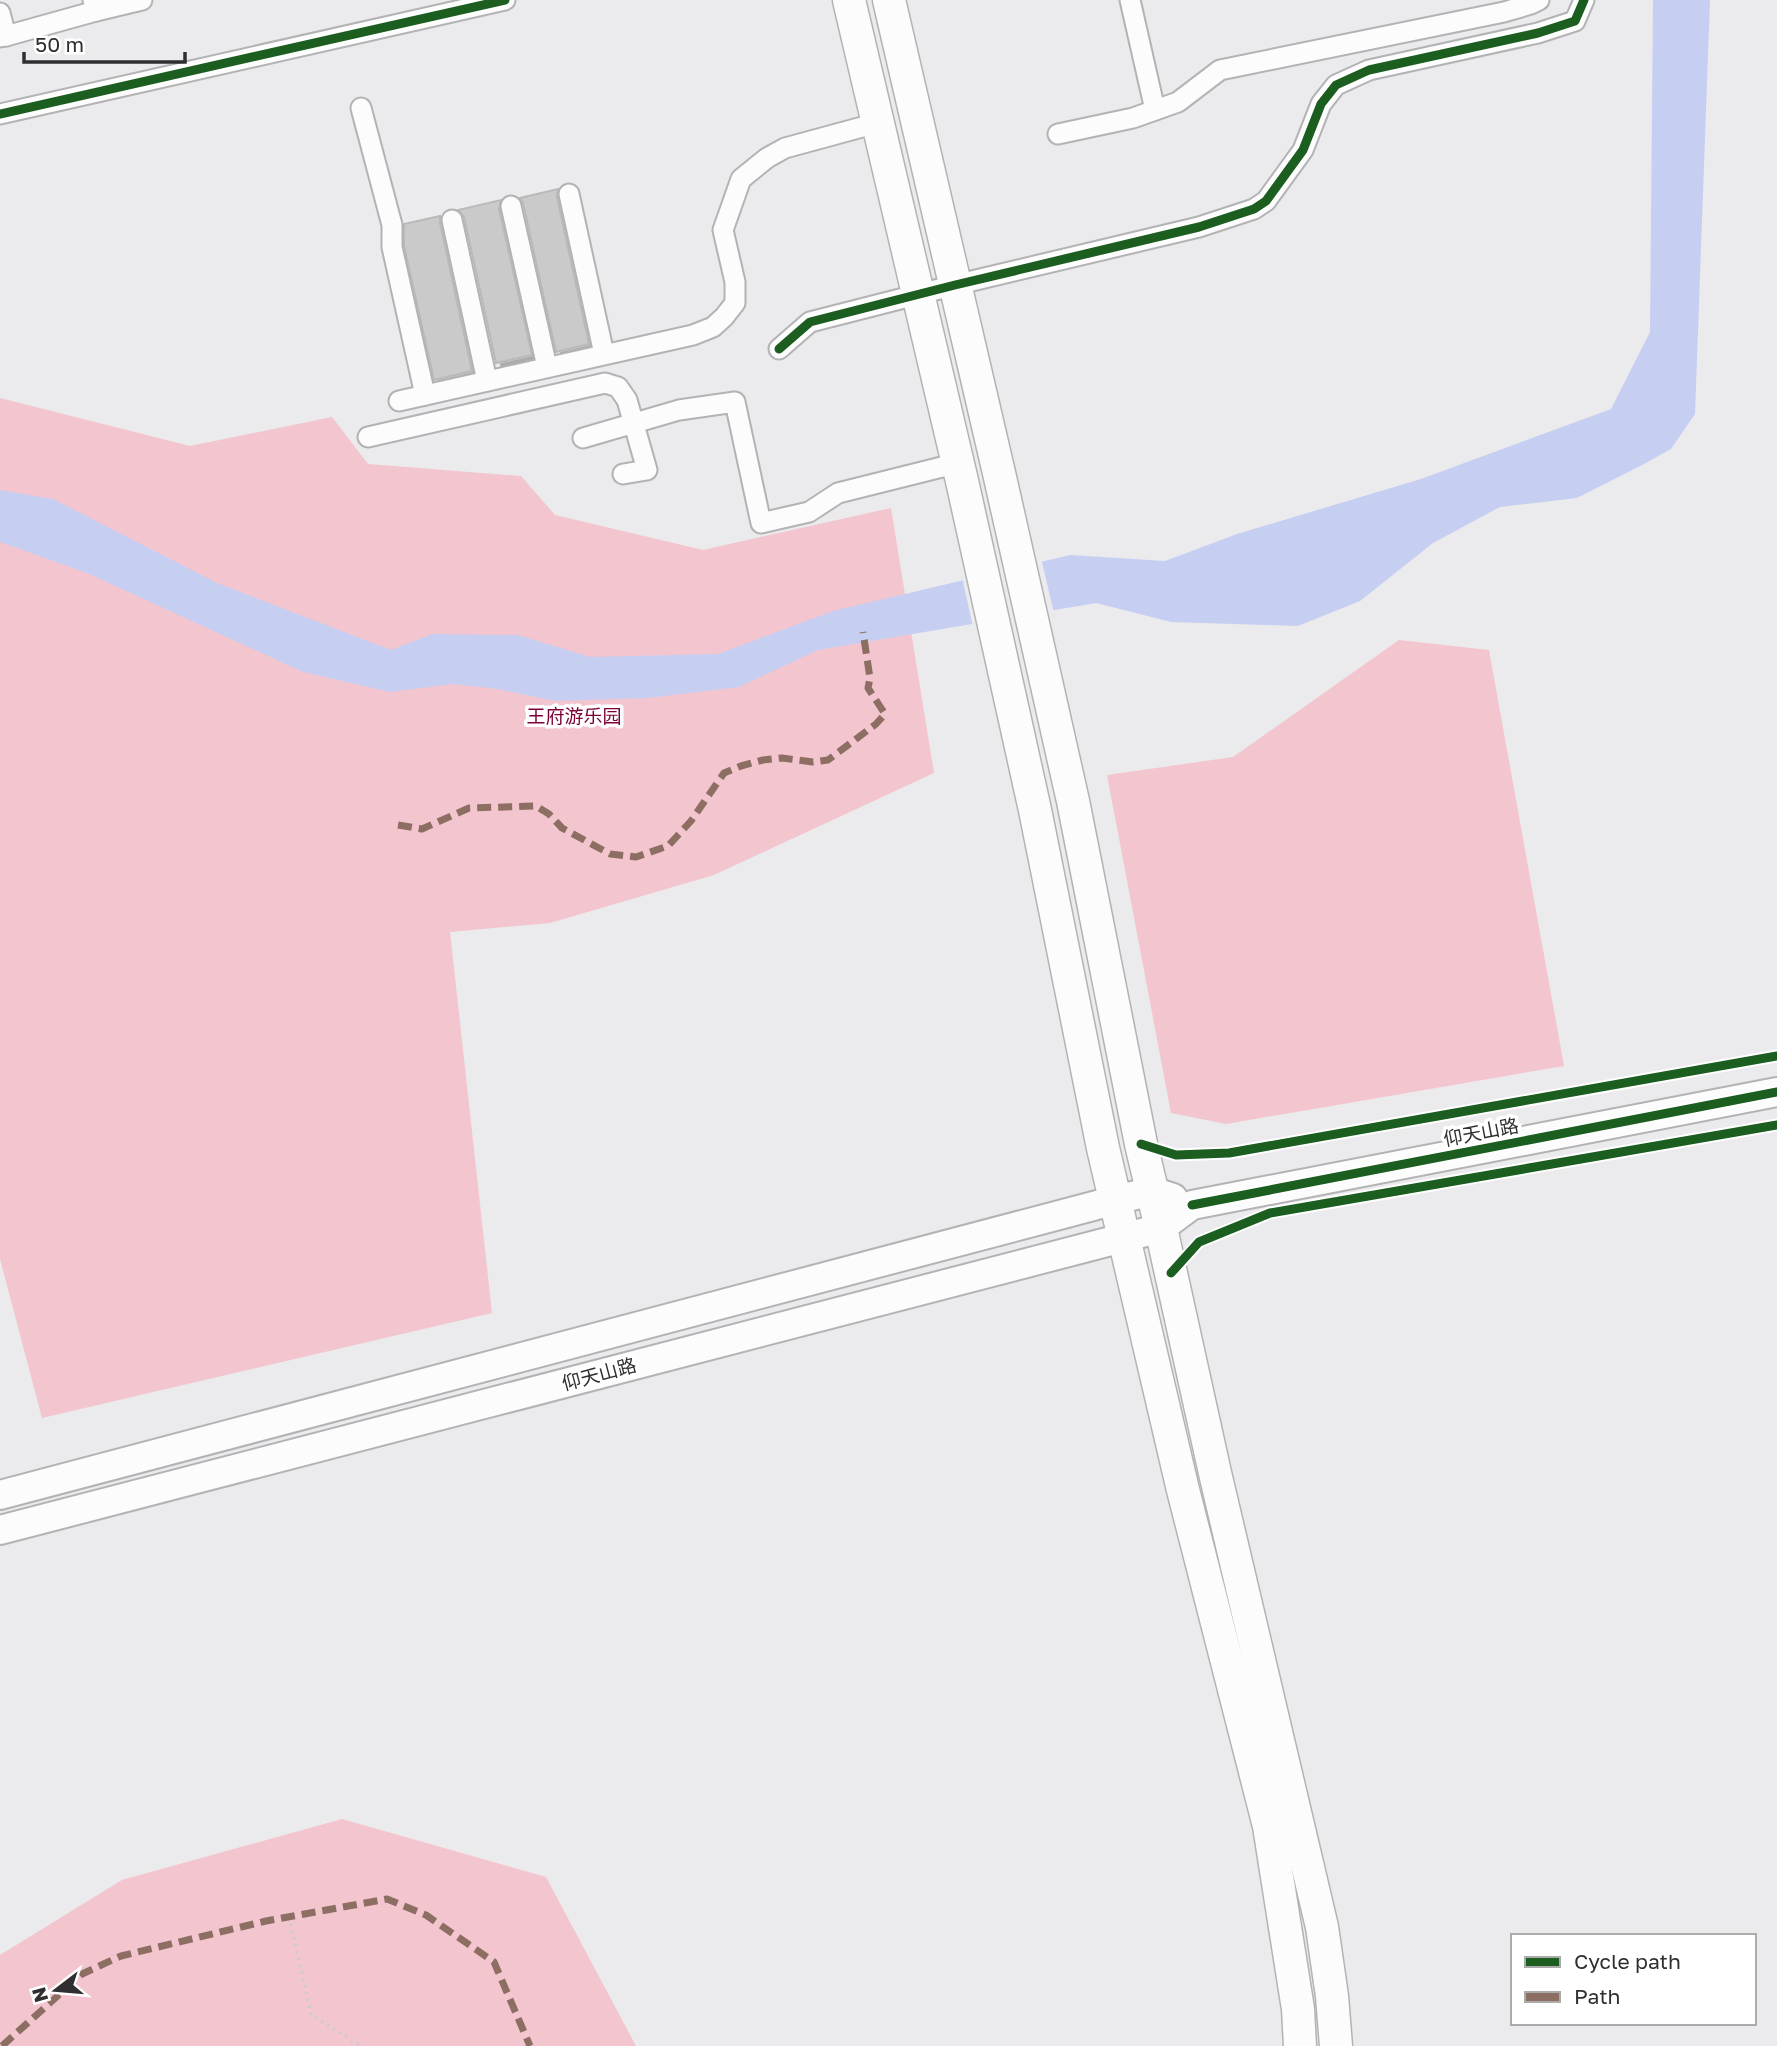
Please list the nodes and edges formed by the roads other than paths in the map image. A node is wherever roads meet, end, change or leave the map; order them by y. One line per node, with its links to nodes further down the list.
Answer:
1 (142, 0): 8 (street)
2 (505, 0): 13 (street)
3 (849, 0): 14 (main road)
4 (890, 0): 19 (main road)
5 (1130, 0): 12 (street)
6 (1538, 0): 12 (street)
7 (1584, 0): 19 (street)
8 (94, 6): 10 (street)
9 (0, 13): 10 (street)
10 (3, 36)
11 (361, 108): 25 (street)
12 (1155, 110): 15 (street)
13 (0, 114)
14 (877, 123): 20 (main road); 22 (street)
15 (1058, 134)
16 (569, 194): 22 (street)
17 (511, 206): 23 (street)
18 (452, 220): 24 (street)
19 (955, 285): 20 (street); 33 (main road)
20 (917, 295): 21 (street); 30 (main road)
21 (779, 349)
22 (604, 354): 23 (street)
23 (547, 367): 24 (street)
24 (487, 381): 25 (street)
25 (425, 395): 26 (street)
26 (399, 401)
27 (633, 422): 28 (street); 29 (street); 30 (street); 31 (street)
28 (368, 436)
29 (583, 438)
30 (960, 472): 34 (main road)
31 (623, 474)
32 (1777, 1092): 35 (main road, 仰天山路)
33 (1152, 1191): 34 (main road, 仰天山路); 35 (main road); 36 (main road)
34 (1116, 1200): 37 (main road); 38 (main road, 仰天山路)
35 (1192, 1205): 36 (main road, 仰天山路)
36 (1161, 1228): 37 (main road, 仰天山路); 41 (main road)
37 (1125, 1237): 39 (main road, 仰天山路); 40 (main road)
38 (0, 1495)
39 (0, 1530)
40 (1300, 2046)
41 (1336, 2046)

